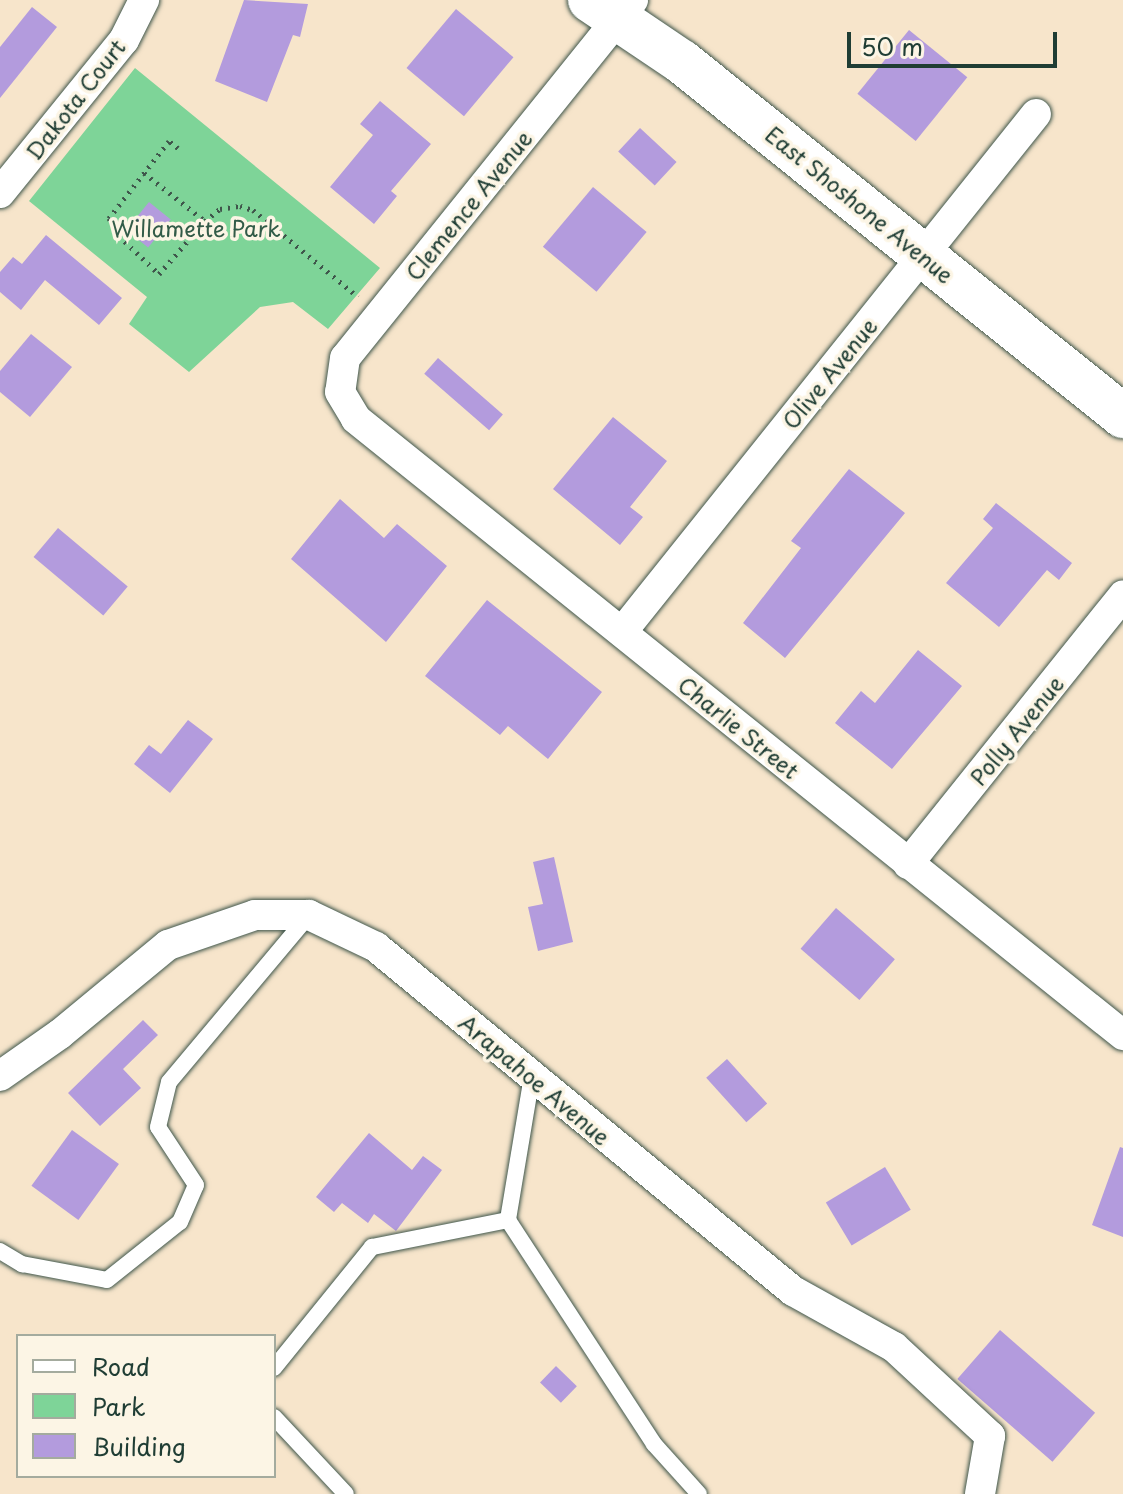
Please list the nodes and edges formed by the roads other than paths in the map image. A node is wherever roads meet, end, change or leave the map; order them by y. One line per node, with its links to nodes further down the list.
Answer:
1 (144, 0): 4 (street, Dakota Court)
2 (614, 6): 5 (street, East Shoshone Avenue); 7 (street, Clemence Avenue)
3 (1036, 114): 5 (street, Olive Avenue)
4 (0, 193)
5 (924, 254): 6 (street, East Shoshone Avenue); 9 (street, Olive Avenue)
6 (1123, 416)
7 (356, 419): 9 (street, Charlie Street)
8 (1123, 596): 10 (street, Polly Avenue)
9 (622, 632): 10 (street, Charlie Street)
10 (908, 864): 12 (street, Charlie Street)
11 (309, 915): 13 (street, Arapahoe Avenue); 14 (street, Arapahoe Avenue); 16 (lane)
12 (1123, 1035)
13 (0, 1076)
14 (532, 1076): 15 (lane); 21 (street, Arapahoe Avenue)
15 (508, 1220): 17 (lane); 20 (lane)
16 (0, 1251)
17 (276, 1366)
18 (276, 1419): 19 (lane)
19 (346, 1494)
20 (699, 1494)
21 (980, 1494)

